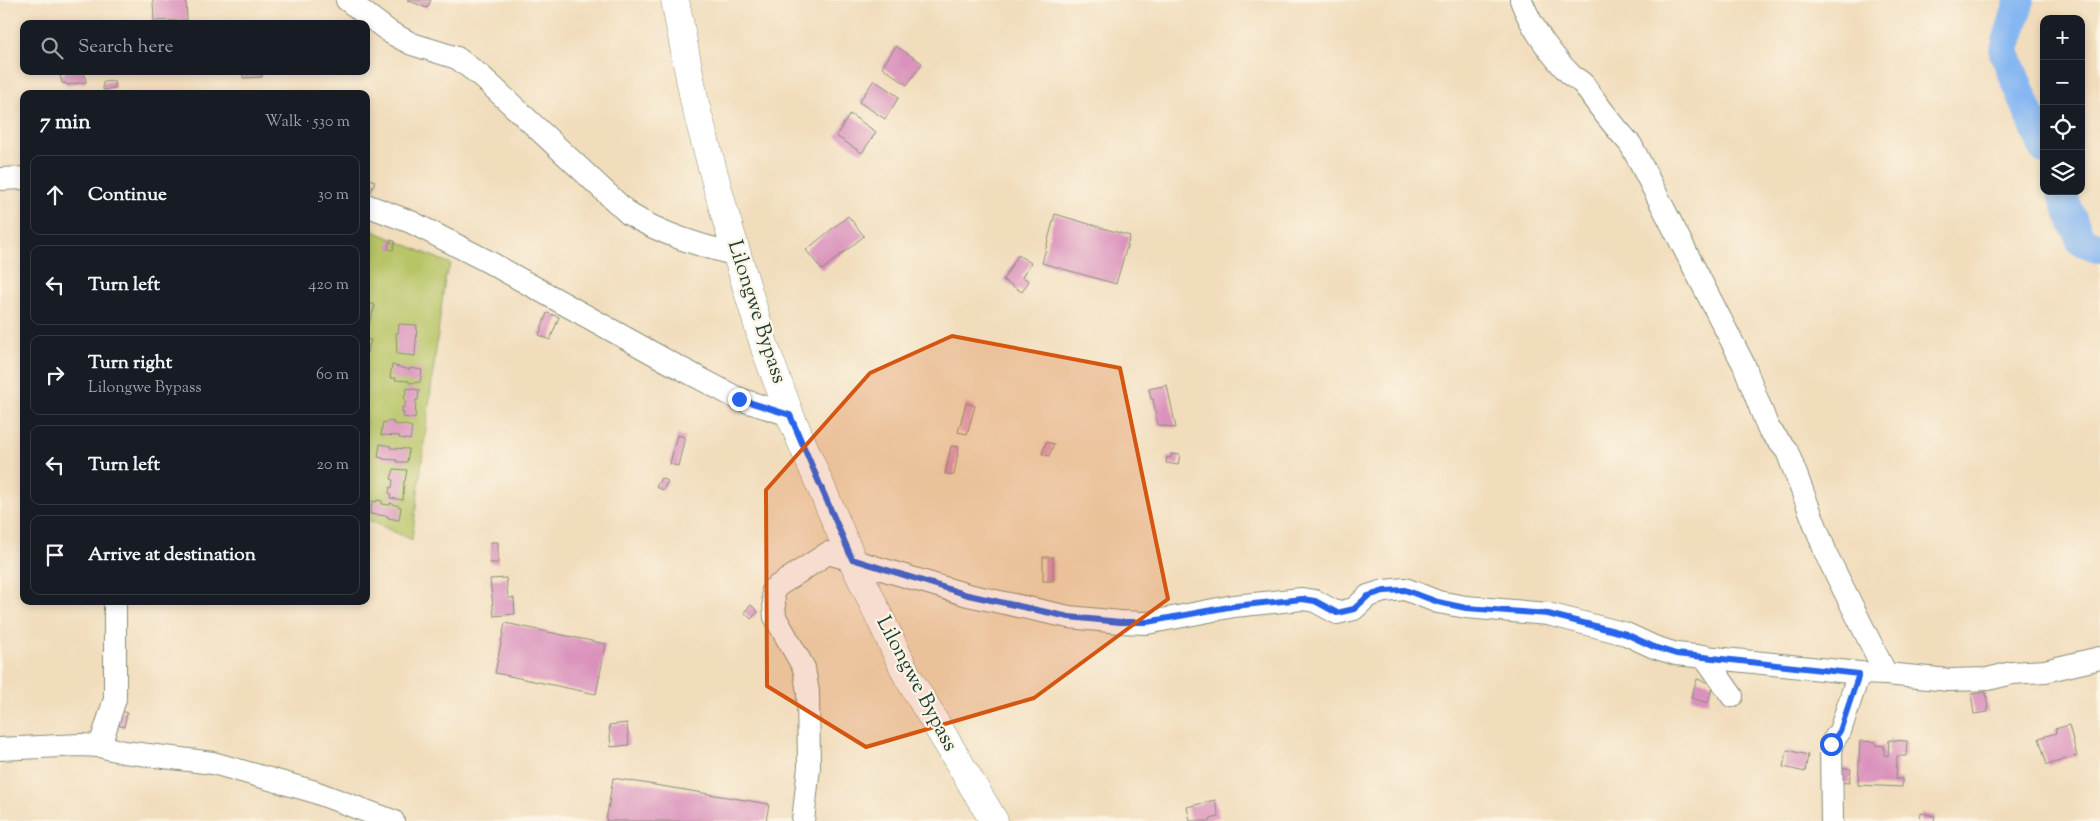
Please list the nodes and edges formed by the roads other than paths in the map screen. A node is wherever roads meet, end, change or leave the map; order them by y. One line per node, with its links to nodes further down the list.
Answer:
1 (347, 0): 7 (street)
2 (674, 0): 7 (main road, Lilongwe Bypass)
3 (1521, 0): 14 (street)
4 (20, 178): 5 (street)
5 (0, 179)
6 (370, 207): 8 (street)
7 (737, 254): 8 (main road, Lilongwe Bypass)
8 (790, 415): 9 (main road, Lilongwe Bypass)
9 (852, 559): 11 (street); 19 (street); 20 (main road, Lilongwe Bypass)
10 (115, 605): 16 (street)
11 (1704, 656): 13 (street); 15 (street)
12 (2100, 658): 14 (street)
13 (1859, 674): 14 (street); 21 (street)
14 (1886, 674)
15 (1732, 696)
16 (100, 746): 17 (street); 18 (street)
17 (0, 749)
18 (392, 821)
19 (802, 821)
20 (994, 821)
21 (1832, 821)

